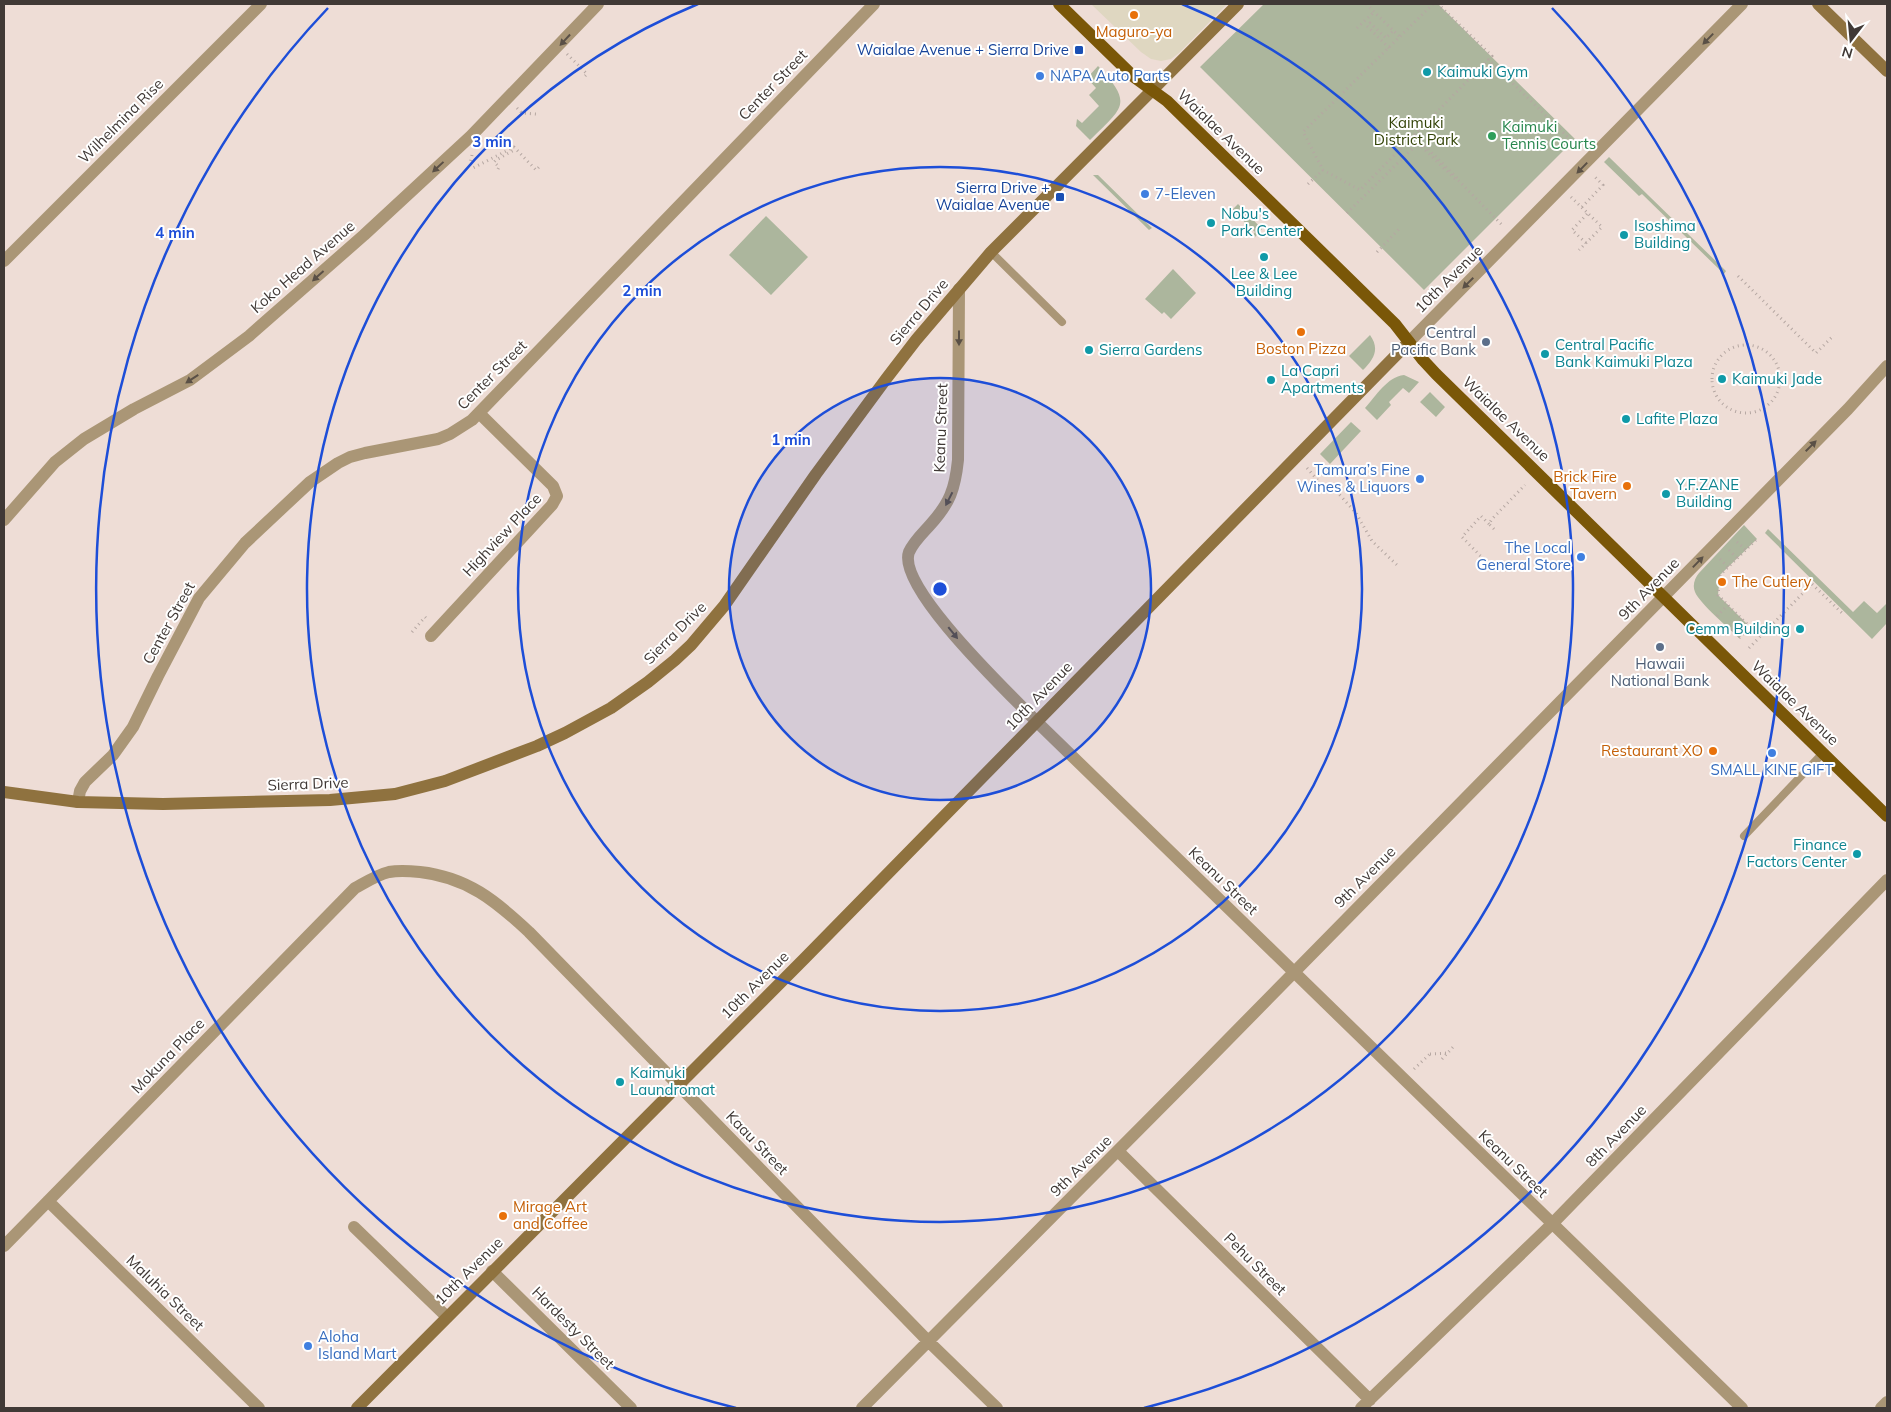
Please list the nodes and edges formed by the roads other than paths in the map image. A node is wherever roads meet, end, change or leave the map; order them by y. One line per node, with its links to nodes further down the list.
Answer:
1 (261, 4): 11 (street, Wilhelmina Rise)
2 (598, 4): 17 (street, Koko Head Avenue, one-way to 17)
3 (874, 4): 16 (street, Center Street)
4 (1060, 4): 9 (main road, Waialae Avenue)
5 (1238, 4): 9 (street, Sierra Drive)
6 (1742, 4): 14 (street, 10th Avenue, one-way to 14)
7 (1818, 4): 8 (street)
8 (1887, 71)
9 (1153, 91): 10 (street, Sierra Drive); 14 (main road, Waialae Avenue)
10 (991, 252): 12 (street, Sierra Drive); 13 (lane)
11 (4, 261)
12 (960, 289): 20 (street, Keanu Street, one-way to 20); 23 (street, Sierra Drive)
13 (1062, 322)
14 (1409, 342): 18 (main road, Waialae Avenue); 20 (street, 10th Avenue)
15 (1887, 366): 18 (street, 9th Avenue, one-way to 15)
16 (479, 413): 19 (street, Highview Place); 23 (street, Center Street)
17 (4, 520)
18 (1664, 597): 21 (main road, Waialae Avenue); 28 (street, 9th Avenue)
19 (431, 636)
20 (1037, 722): 28 (street, Keanu Street); 29 (street, 10th Avenue)
21 (1823, 753): 24 (main road, Waialae Avenue); 25 (lane)
22 (4, 792): 23 (street, Sierra Drive)
23 (78, 802)
24 (1887, 816)
25 (1744, 836)
26 (1887, 880): 32 (street, 8th Avenue)
27 (355, 888): 29 (street, Kaau Street); 31 (street, Mokuna Place)
28 (1294, 972): 30 (street, 9th Avenue); 32 (street, Keanu Street)
29 (678, 1086): 35 (street, 10th Avenue); 37 (street, Kaau Street)
30 (1118, 1151): 37 (street, 9th Avenue); 39 (street, Pehu Street)
31 (48, 1201): 34 (street, Mokuna Place); 40 (street, Maluhia Street)
32 (1552, 1224): 39 (street, 8th Avenue); 45 (street, Keanu Street)
33 (354, 1227): 36 (street)
34 (4, 1246)
35 (492, 1271): 36 (street, 10th Avenue); 42 (street, Hardesty Street)
36 (446, 1317): 41 (street, 10th Avenue)
37 (928, 1341): 43 (street, 9th Avenue); 44 (street, Kaau Street)
38 (1887, 1402): 46 (street)
39 (1366, 1404)
40 (259, 1408)
41 (357, 1408)
42 (631, 1408)
43 (862, 1408)
44 (997, 1408)
45 (1742, 1408)
46 (1881, 1408)

